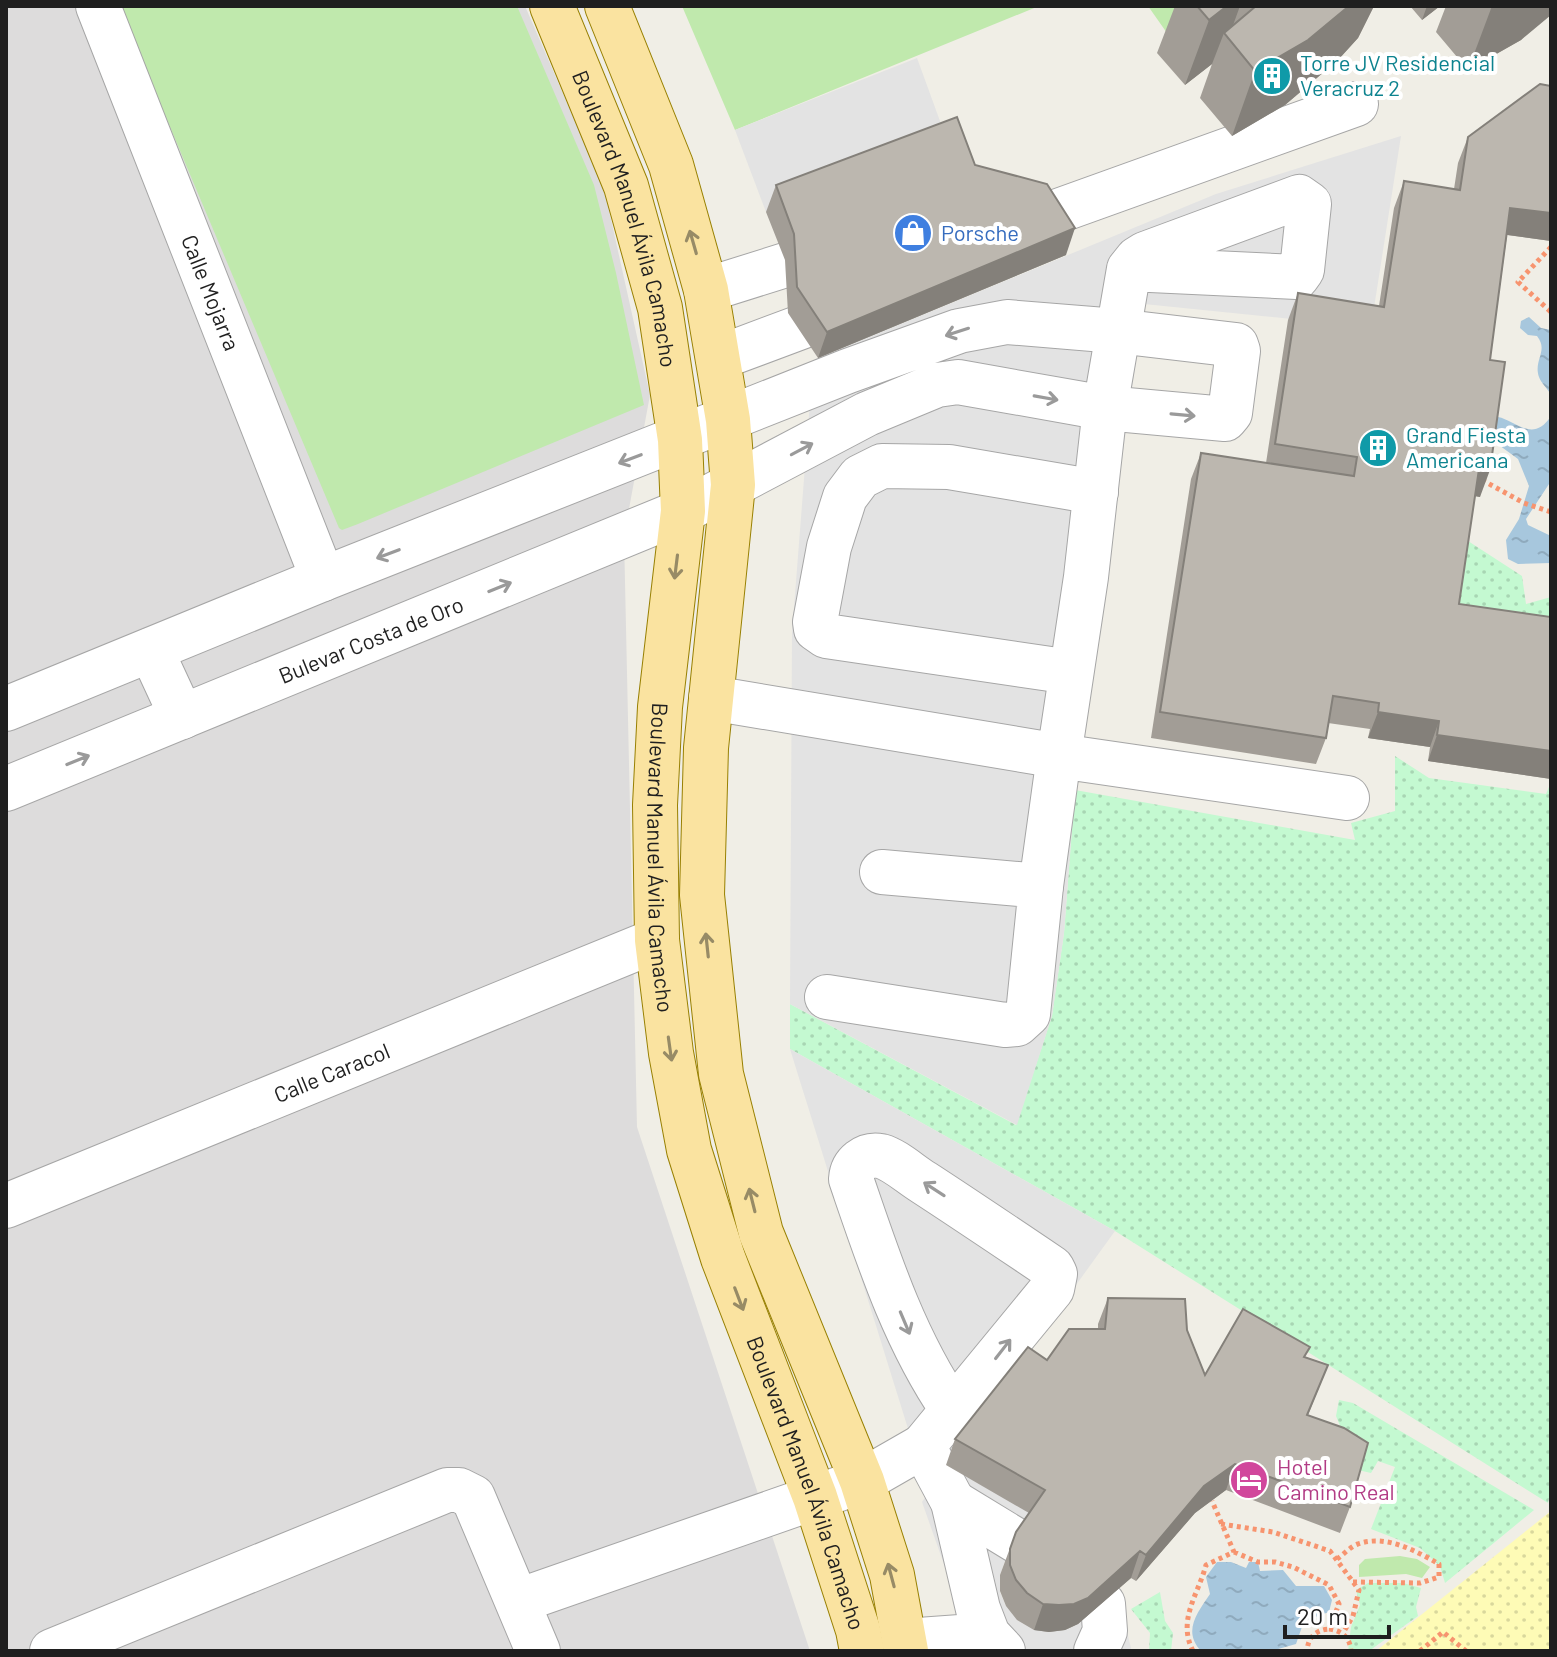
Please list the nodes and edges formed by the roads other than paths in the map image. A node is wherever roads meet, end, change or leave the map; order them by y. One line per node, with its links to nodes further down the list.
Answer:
1 (98, 6): 20 (street, Calle Mojarra)
2 (552, 6): 16 (main road, Boulevard Manuel Ávila Camacho)
3 (607, 6): 8 (main road, Boulevard Manuel Ávila Camacho, one-way to 3)
4 (1356, 104): 5 (street)
5 (987, 233)
6 (874, 238): 8 (street)
7 (1129, 269): 11 (street)
8 (706, 290): 12 (main road, Boulevard Manuel Ávila Camacho)
9 (882, 296): 12 (street)
10 (1007, 322): 11 (street); 13 (street); 15 (street, one-way to 15)
11 (1117, 331): 14 (street); 14 (street, Bulevar Costa de Oro, one-way to 11)
12 (718, 358): 15 (main road, Boulevard Manuel Ávila Camacho)
13 (995, 389): 14 (street, Bulevar Costa de Oro, one-way to 14); 17 (street, Bulevar Costa de Oro, one-way to 13)
14 (1105, 408): 18 (street)
15 (728, 420): 16 (street); 17 (main road, Boulevard Manuel Ávila Camacho)
16 (680, 440): 19 (main road, Boulevard Manuel Ávila Camacho); 20 (street, one-way to 20)
17 (733, 485): 19 (street, Bulevar Costa de Oro); 23 (main road, Boulevard Manuel Ávila Camacho)
18 (1096, 492): 22 (street); 22 (street)
19 (683, 511): 25 (street, Bulevar Costa de Oro, one-way to 19); 31 (main road, Boulevard Manuel Ávila Camacho, one-way to 31)
20 (323, 579): 21 (street)
21 (151, 650): 24 (street); 25 (street)
22 (1071, 672): 26 (street)
23 (711, 698): 26 (street); 36 (main road, Boulevard Manuel Ávila Camacho, one-way to 23)
24 (6, 709)
25 (182, 717): 27 (street, Bulevar Costa de Oro, one-way to 25)
26 (1059, 756): 28 (street); 30 (street)
27 (6, 789)
28 (1347, 798)
29 (882, 872): 30 (street)
30 (1041, 886): 32 (street)
31 (657, 940): 33 (street, Calle Caracol); 37 (main road, Boulevard Manuel Ávila Camacho, one-way to 37)
32 (827, 997)
33 (6, 1206)
34 (952, 1409): 34 (street, one-way to 34); 35 (street)
35 (923, 1446): 36 (street); 38 (street)
36 (862, 1481): 37 (street); 43 (main road, Boulevard Manuel Ávila Camacho, one-way to 36)
37 (815, 1497): 40 (street); 46 (main road, Boulevard Manuel Ávila Camacho)
38 (953, 1502): 39 (street); 42 (street)
39 (1017, 1541)
40 (518, 1601): 44 (street); 45 (street)
41 (1103, 1604): 47 (street)
42 (995, 1643): 43 (street)
43 (906, 1646)
44 (52, 1651)
45 (538, 1651)
46 (862, 1651)
47 (1096, 1651)

